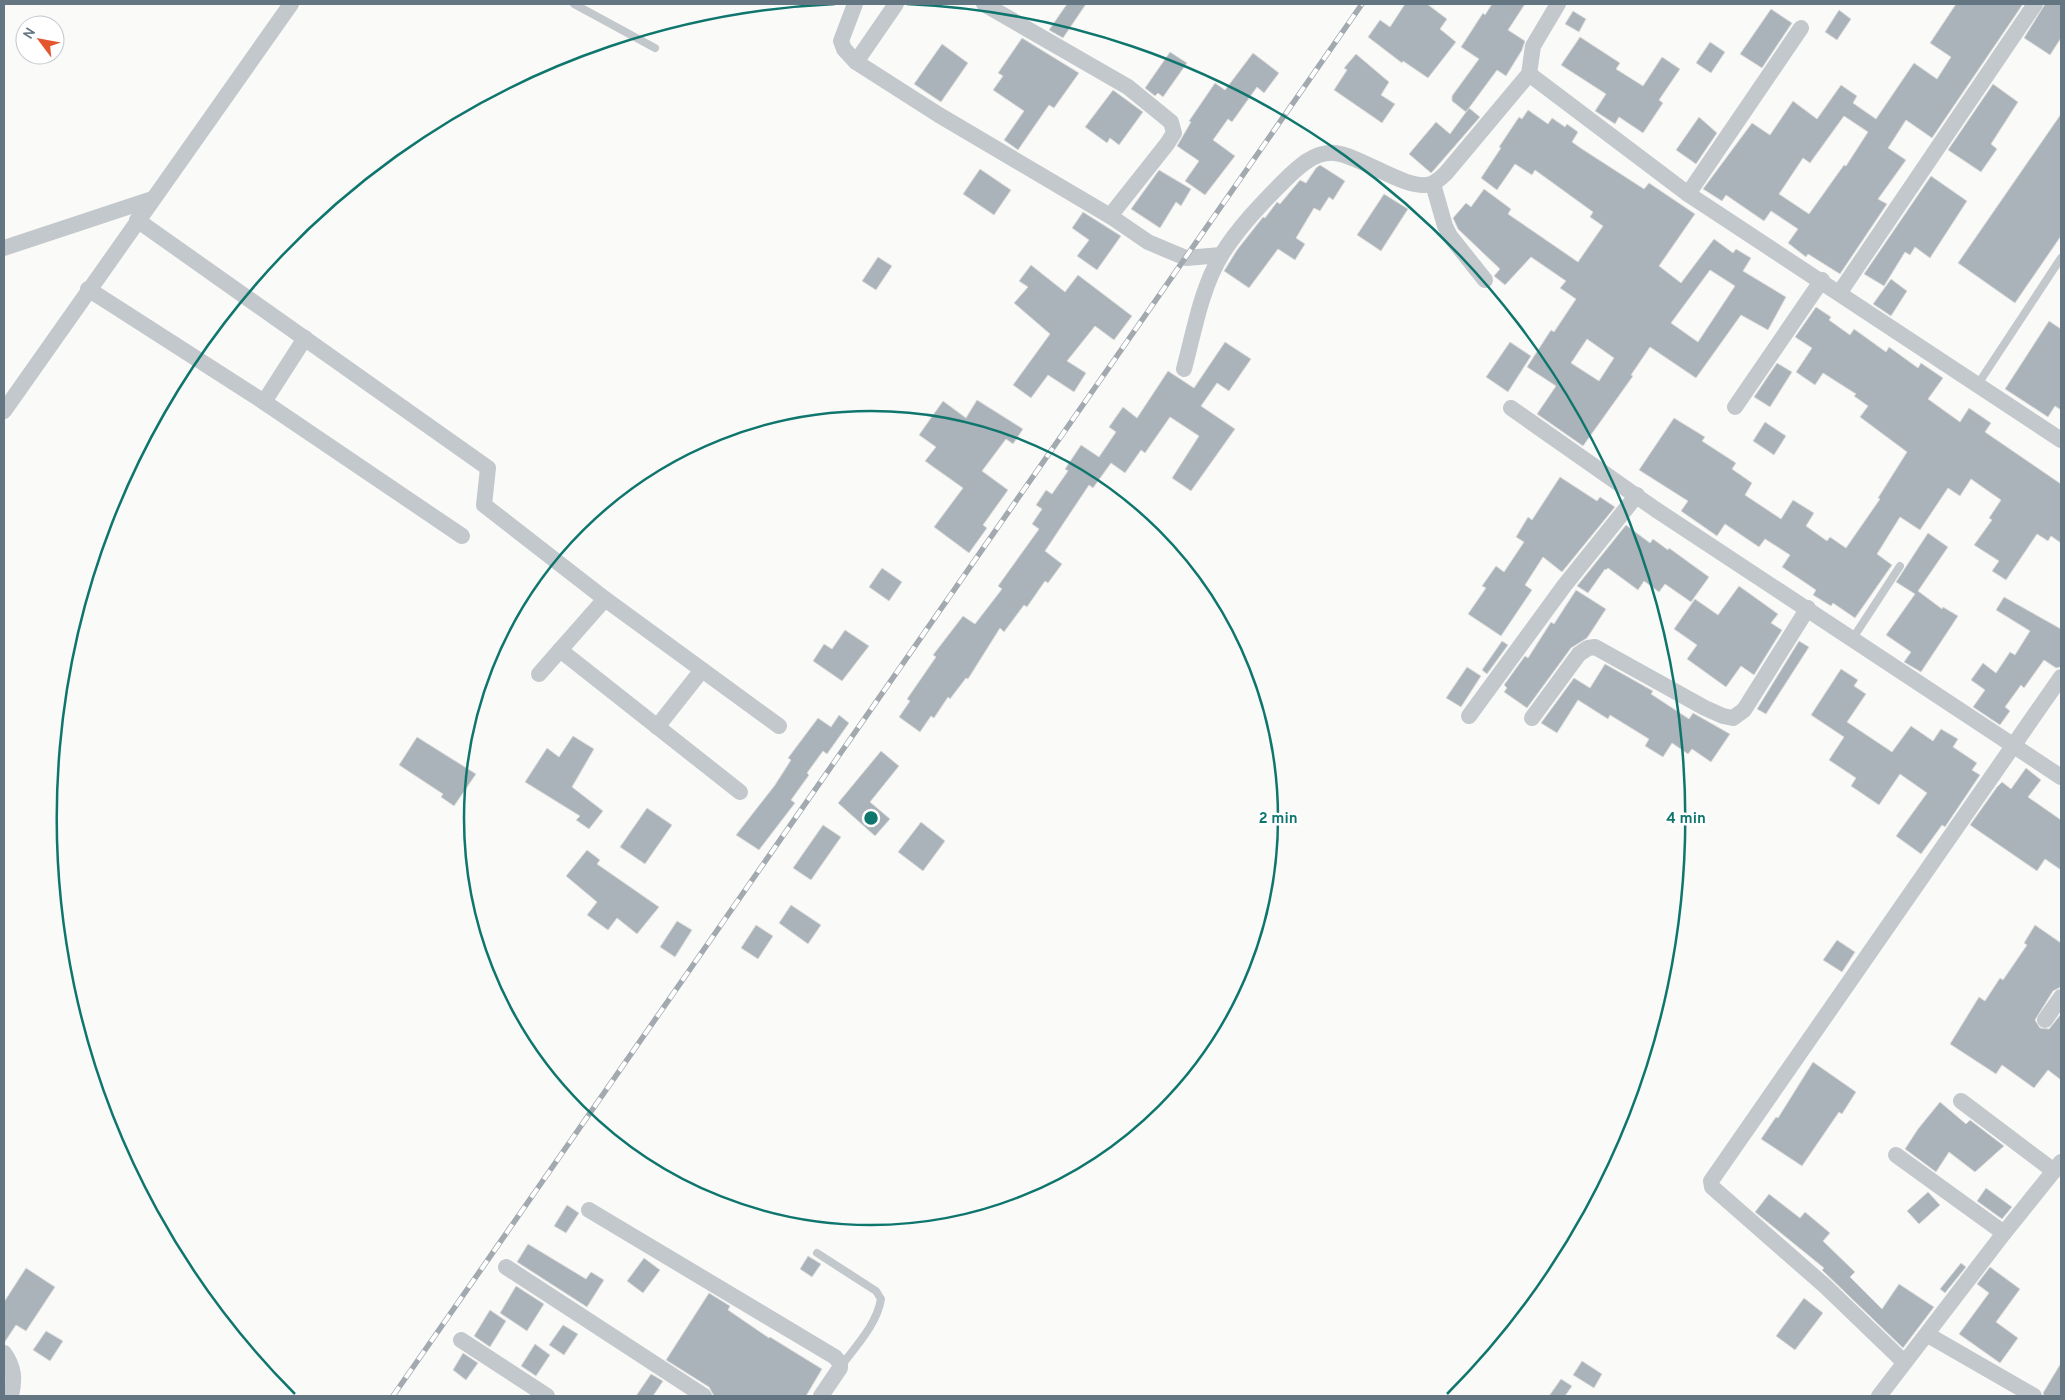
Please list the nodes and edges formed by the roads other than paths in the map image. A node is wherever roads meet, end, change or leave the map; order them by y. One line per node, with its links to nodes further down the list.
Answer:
1 (291, 4): 14 (street)
2 (574, 4): 9 (lane)
3 (855, 4): 10 (street)
4 (896, 4): 10 (street)
5 (984, 4): 15 (street)
6 (1558, 4): 11 (street)
7 (2035, 4): 23 (street)
8 (1801, 28): 13 (street)
9 (656, 48)
10 (856, 62): 15 (street)
11 (1529, 74): 12 (street); 13 (street)
12 (1433, 184): 18 (street); 20 (street)
13 (1688, 194): 21 (street)
14 (152, 199): 16 (street); 17 (street)
15 (1110, 216): 18 (street)
16 (137, 220): 22 (street); 24 (street)
17 (4, 248)
18 (1222, 255): 25 (street)
19 (2061, 258): 26 (lane)
20 (1485, 280)
21 (1822, 280): 23 (street); 28 (street)
22 (88, 289): 27 (street); 30 (street)
23 (1840, 292): 26 (street)
24 (305, 338): 27 (street); 35 (street)
25 (1184, 369)
26 (1978, 384): 31 (street)
27 (264, 402): 33 (street)
28 (1735, 407)
29 (1511, 408): 32 (street)
30 (4, 411)
31 (2061, 440)
32 (1637, 495): 36 (street); 42 (street)
33 (462, 536)
34 (1900, 566): 37 (lane)
35 (605, 599): 38 (street); 39 (street)
36 (1808, 608): 37 (street); 43 (street)
37 (1853, 638): 46 (street)
38 (560, 650): 40 (street); 45 (street)
39 (702, 670): 44 (street); 45 (street)
40 (539, 674)
41 (2061, 677): 46 (street)
42 (1469, 716)
43 (1532, 718)
44 (779, 726)
45 (657, 727): 48 (street)
46 (2014, 747): 47 (street); 61 (street)
47 (2061, 777)
48 (740, 792)
49 (2061, 997): 50 (street)
50 (2045, 1020)
51 (1961, 1101): 53 (street)
52 (1896, 1155): 55 (street)
53 (2058, 1166): 55 (street)
54 (589, 1210): 62 (street)
55 (2004, 1233): 58 (street)
56 (817, 1253): 62 (lane)
57 (506, 1267): 65 (street)
58 (1928, 1335): 61 (street); 68 (street)
59 (461, 1340): 64 (street)
60 (4, 1354): 63 (street)
61 (1904, 1362): 67 (street)
62 (840, 1368): 66 (street)
63 (11, 1396)
64 (547, 1396)
65 (704, 1396)
66 (821, 1396)
67 (1879, 1396)
68 (2034, 1396)

